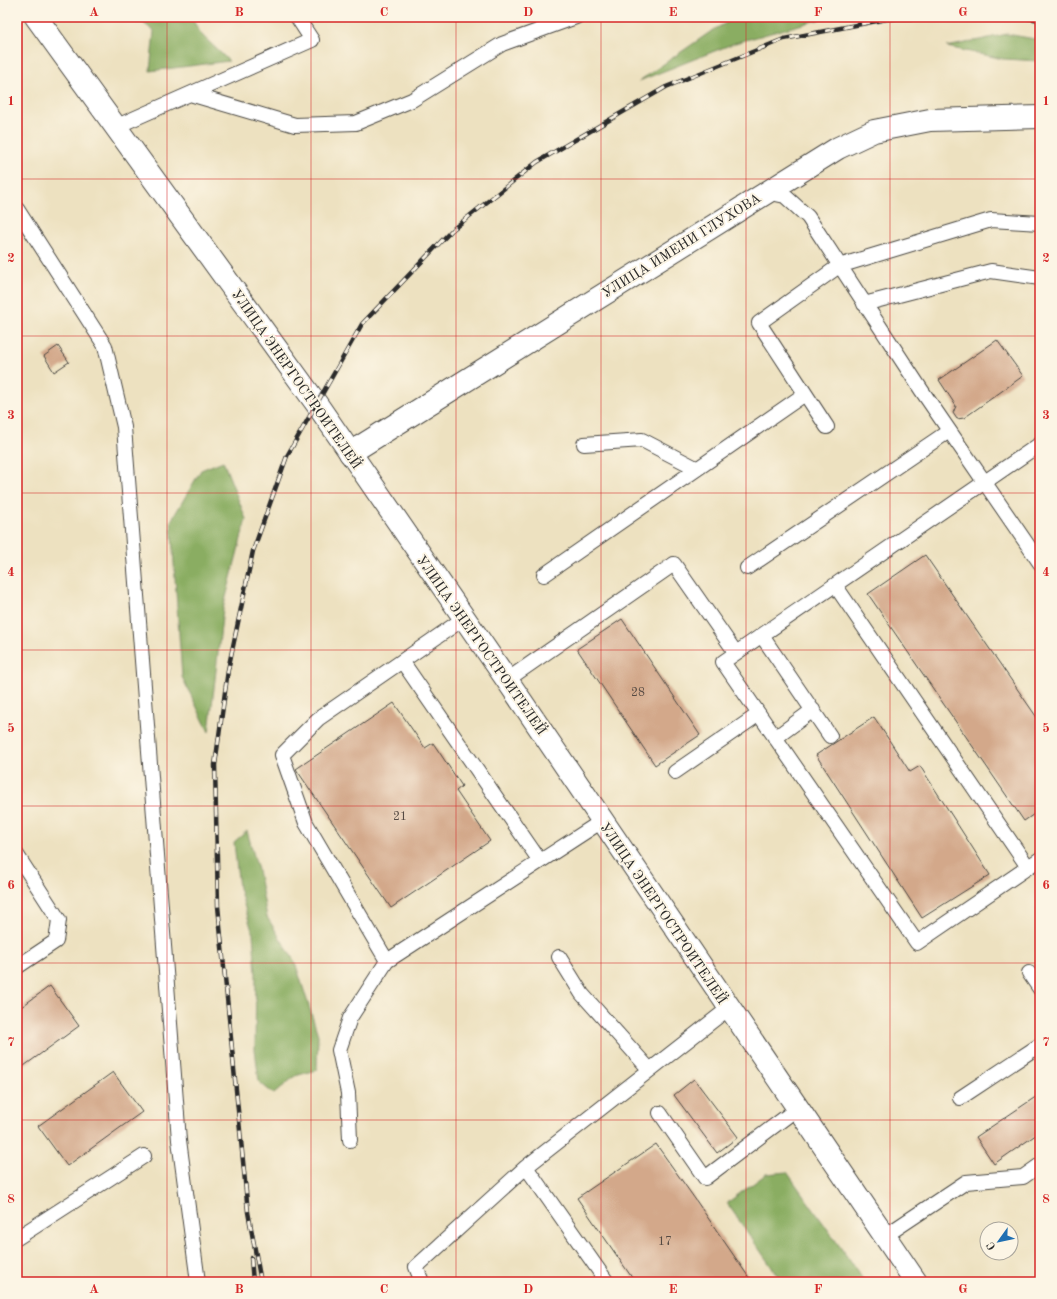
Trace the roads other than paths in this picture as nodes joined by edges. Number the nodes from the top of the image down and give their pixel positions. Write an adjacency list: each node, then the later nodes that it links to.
1 (36, 17): 6 (main road, УЛИЦА ЭНЕРГОСТРОИТЕЛЕЙ)
2 (298, 17): 4 (lane)
3 (576, 17): 4 (lane)
4 (190, 94): 6 (lane)
5 (1040, 117): 7 (main road, УЛИЦА ИМЕНИ ГЛУХОВА)
6 (115, 127): 18 (main road, УЛИЦА ЭНЕРГОСТРОИТЕЛЕЙ)
7 (766, 192): 10 (lane); 18 (main road, УЛИЦА ИМЕНИ ГЛУХОВА)
8 (17, 209): 57 (lane)
9 (1040, 223): 10 (lane)
10 (839, 266): 12 (lane); 13 (lane)
11 (1040, 278): 12 (lane)
12 (864, 304): 15 (lane)
13 (805, 394): 14 (lane); 19 (lane)
14 (827, 427)
15 (949, 431): 20 (lane); 22 (lane)
16 (584, 444): 19 (lane)
17 (1040, 444): 20 (lane)
18 (350, 452): 25 (main road, УЛИЦА ЭНЕРГОСТРОИТЕЛЕЙ)
19 (696, 468): 23 (lane)
20 (985, 483): 21 (lane); 24 (lane)
21 (1040, 563)
22 (746, 568)
23 (544, 575)
24 (835, 585): 26 (lane); 39 (lane)
25 (464, 619): 28 (lane); 29 (main road, УЛИЦА ЭНЕРГОСТРОИТЕЛЕЙ)
26 (762, 636): 27 (lane); 30 (lane)
27 (736, 653): 29 (lane); 31 (lane)
28 (402, 662): 38 (lane); 41 (lane)
29 (507, 680): 35 (main road, УЛИЦА ЭНЕРГОСТРОИТЕЛЕЙ)
30 (813, 710): 32 (lane); 33 (lane)
31 (759, 714): 33 (lane); 34 (lane)
32 (830, 736)
33 (776, 738): 39 (lane)
34 (674, 772)
35 (602, 821): 38 (lane); 45 (main road, УЛИЦА ЭНЕРГОСТРОИТЕЛЕЙ)
36 (17, 855): 42 (lane)
37 (1040, 859): 39 (lane)
38 (540, 861): 41 (lane)
39 (1028, 868)
40 (559, 957): 47 (lane)
41 (387, 961): 51 (lane)
42 (17, 967)
43 (1029, 973): 44 (lane)
44 (1040, 989)
45 (729, 1008): 47 (lane); 49 (main road, УЛИЦА ЭНЕРГОСТРОИТЕЛЕЙ)
46 (1040, 1045): 48 (lane)
47 (650, 1070): 54 (lane)
48 (960, 1098)
49 (798, 1108): 50 (lane); 55 (main road, УЛИЦА ЭНЕРГОСТРОИТЕЛЕЙ)
50 (660, 1112)
51 (350, 1140)
52 (144, 1156): 56 (lane)
53 (1040, 1165): 55 (lane)
54 (526, 1167): 58 (lane); 59 (lane)
55 (885, 1236): 60 (main road, УЛИЦА ЭНЕРГОСТРОИТЕЛЕЙ)
56 (17, 1238)
57 (198, 1282)
58 (422, 1282)
59 (607, 1282)
60 (916, 1282)

